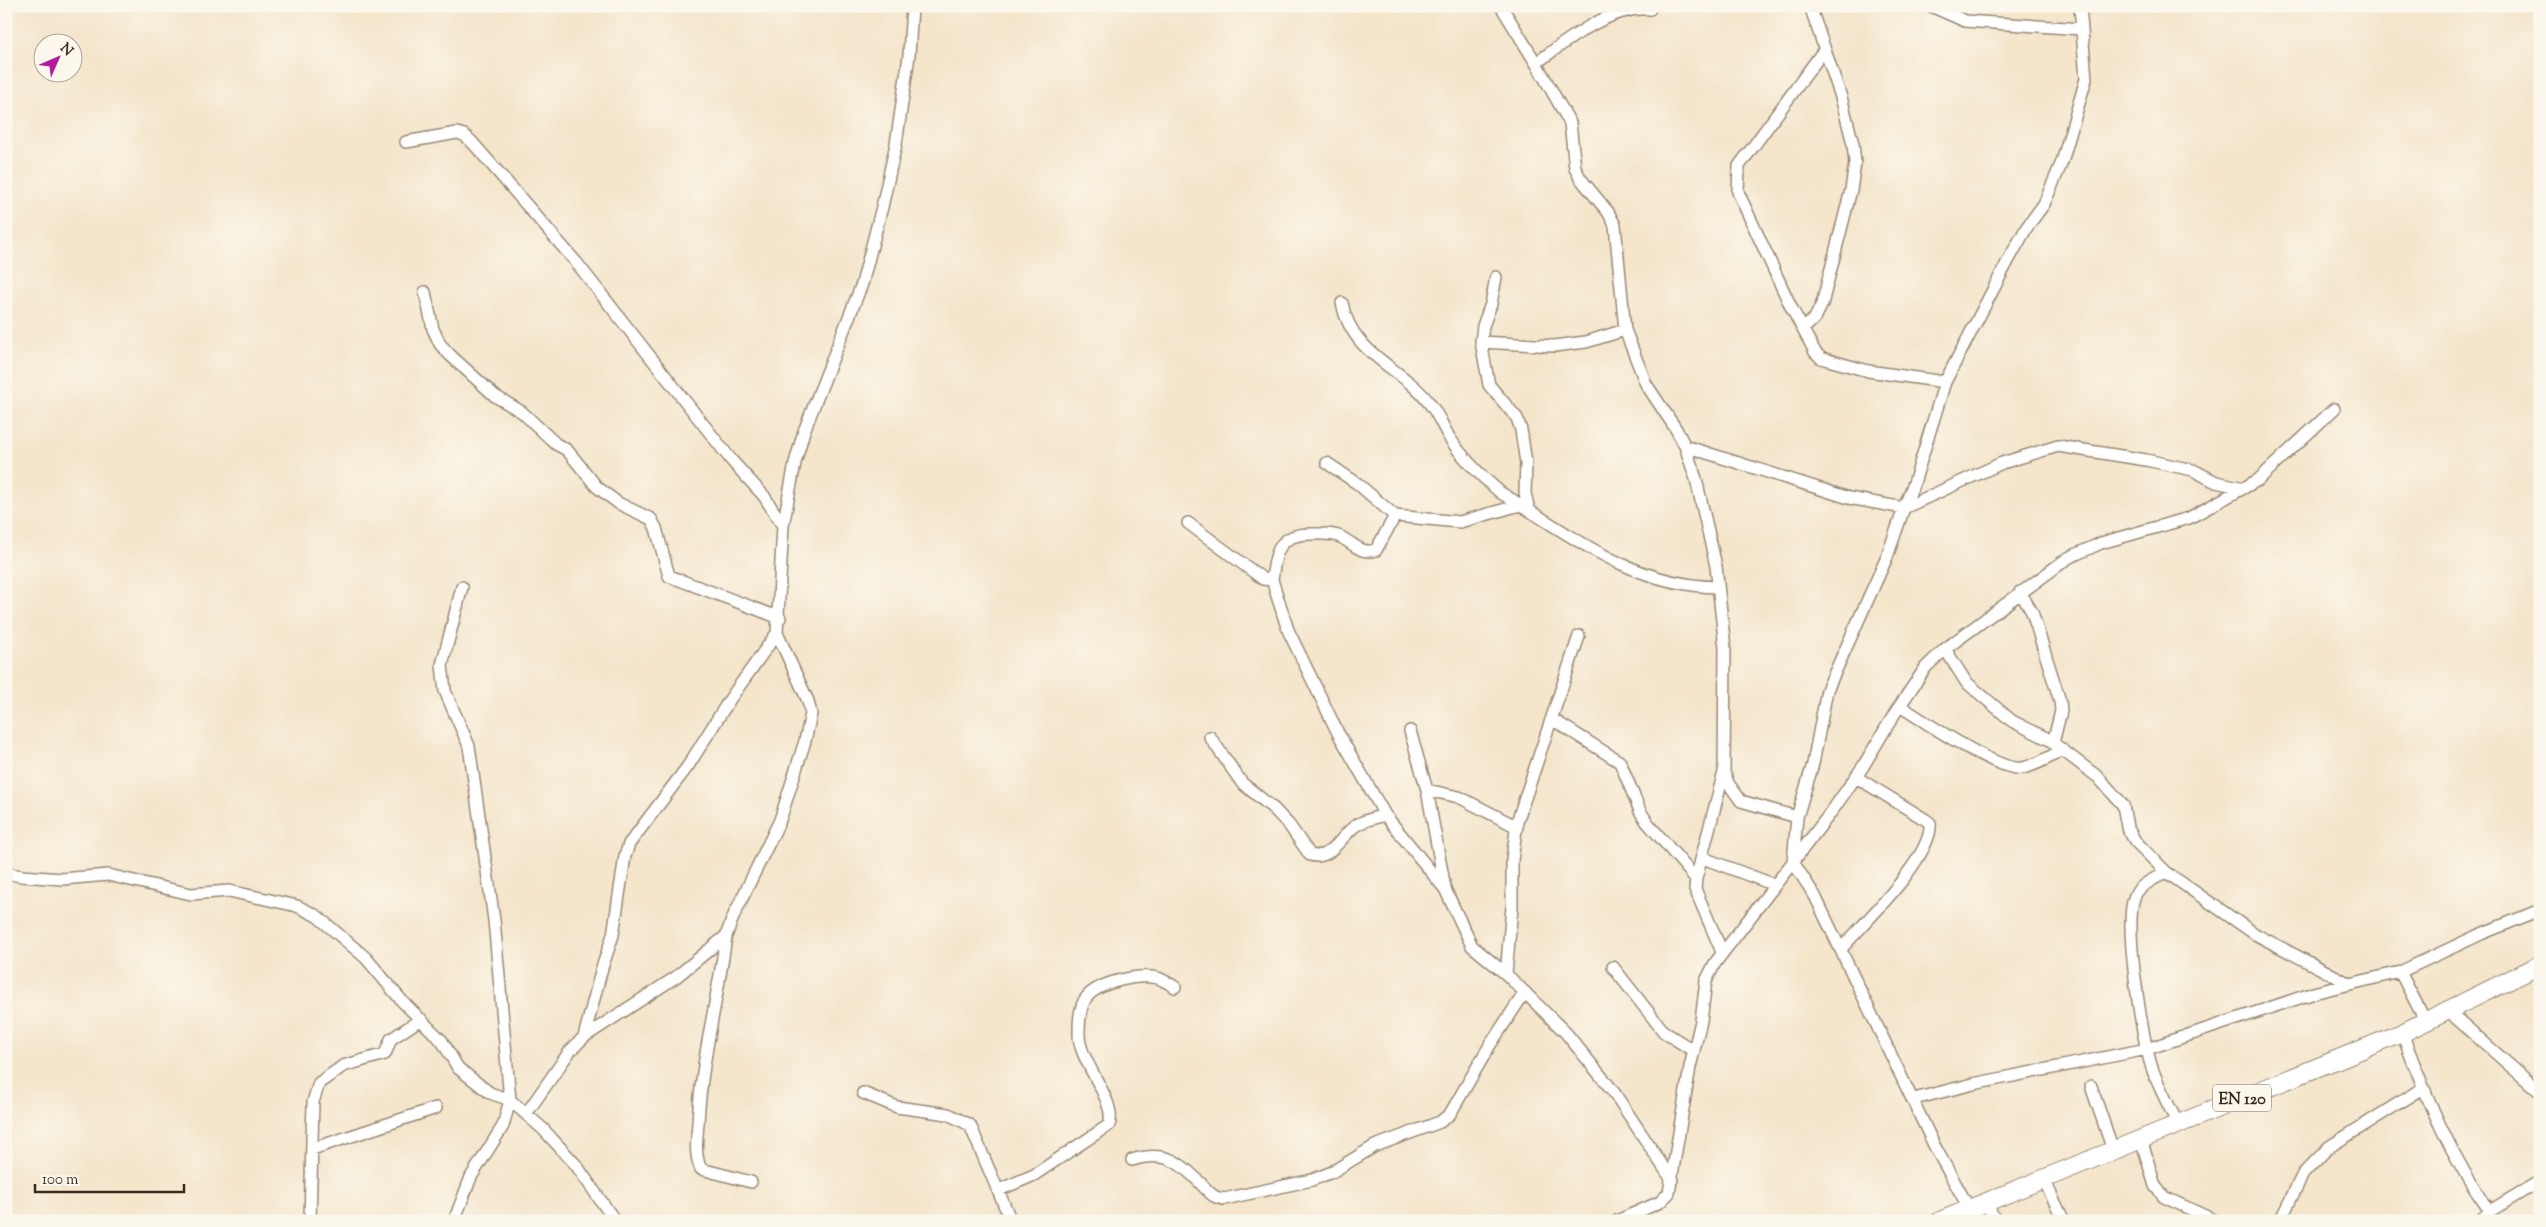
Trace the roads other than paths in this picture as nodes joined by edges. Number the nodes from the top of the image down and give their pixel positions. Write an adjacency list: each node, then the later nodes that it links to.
1 (912, 6): 28 (street)
2 (1501, 6): 11 (street)
3 (1608, 6): 8 (street)
4 (1810, 6): 10 (street)
5 (1931, 6): 9 (street)
6 (2080, 6): 9 (street)
7 (1650, 10): 8 (street)
8 (1608, 19): 11 (street)
9 (2082, 29): 19 (street)
10 (1824, 50): 16 (street); 16 (street)
11 (1536, 63): 17 (street)
12 (406, 142): 28 (street)
13 (1496, 277): 18 (street)
14 (425, 292): 33 (street)
15 (1342, 303): 24 (street)
16 (1803, 329): 19 (street)
17 (1625, 330): 18 (street); 21 (street)
18 (1481, 342): 24 (street)
19 (1946, 382): 25 (street)
20 (2334, 409): 23 (street)
21 (1685, 446): 25 (street); 31 (street)
22 (1327, 463): 26 (street)
23 (2244, 488): 25 (street); 32 (street)
24 (1524, 507): 26 (street); 31 (street)
25 (1904, 508): 49 (street)
26 (1394, 516): 29 (street)
27 (1188, 523): 29 (street)
28 (784, 526): 33 (street)
29 (1272, 580): 48 (street)
30 (462, 587): 81 (street)
31 (1718, 587): 43 (street)
32 (2020, 592): 36 (street); 41 (street)
33 (780, 618): 34 (street)
34 (777, 633): 59 (street); 73 (street)
35 (1579, 636): 38 (street)
36 (1945, 649): 37 (street); 41 (street)
37 (1900, 706): 42 (street); 44 (street)
38 (1552, 719): 50 (street); 55 (street)
39 (1410, 731): 45 (street)
40 (1210, 736): 48 (street)
41 (2052, 741): 42 (street)
42 (2061, 751): 53 (street)
43 (1724, 772): 46 (street); 47 (street)
44 (1856, 777): 52 (street); 60 (street)
45 (1427, 790): 50 (street); 57 (street)
46 (1741, 801): 47 (street); 49 (street)
47 (1716, 804): 51 (street)
48 (1385, 815): 57 (street)
49 (1797, 817): 52 (street)
50 (1516, 827): 65 (street)
51 (1703, 858): 55 (street); 56 (street)
52 (1793, 862): 56 (street); 60 (street)
53 (2166, 872): 66 (street); 74 (street)
54 (6, 873): 70 (street)
55 (1696, 879): 61 (street)
56 (1775, 885): 61 (street)
57 (1445, 889): 65 (street)
58 (2540, 910): 64 (street)
59 (726, 936): 73 (street); 92 (street)
60 (1840, 949): 80 (street)
61 (1722, 952): 75 (street)
62 (2540, 965): 69 (main road, EN 120)
63 (1612, 967): 75 (street)
64 (2400, 972): 66 (street); 71 (street)
65 (1506, 974): 68 (street)
66 (2348, 984): 74 (street)
67 (1175, 987): 93 (street)
68 (1525, 992): 88 (street); 90 (street)
69 (2448, 1011): 71 (main road, EN 120); 78 (street)
70 (421, 1019): 81 (street); 86 (street)
71 (2426, 1022): 72 (main road, EN 120)
72 (2402, 1033): 77 (street); 84 (main road, EN 120)
73 (584, 1037): 83 (street)
74 (2147, 1048): 80 (street); 84 (street)
75 (1694, 1052): 90 (street)
76 (2090, 1086): 87 (street)
77 (2423, 1088): 96 (street); 106 (street)
78 (2540, 1092)
79 (863, 1093): 93 (street)
80 (1914, 1099): 95 (street)
81 (510, 1100): 83 (street); 98 (street)
82 (436, 1108): 86 (street)
83 (526, 1114): 99 (street)
84 (2178, 1124): 85 (main road, EN 120)
85 (2141, 1139): 87 (main road, EN 120); 105 (street)
86 (312, 1149): 97 (street)
87 (2114, 1150): 89 (main road, EN 120)
88 (1132, 1160)
89 (2043, 1178): 94 (main road, EN 120); 104 (street)
90 (1672, 1180): 101 (street)
91 (2540, 1181): 96 (street)
92 (751, 1182)
93 (999, 1190): 100 (street)
94 (1987, 1203): 95 (main road, EN 120); 103 (street)
95 (1970, 1210): 102 (main road, EN 120)
96 (2490, 1211): 107 (street)
97 (310, 1221)
98 (454, 1221)
99 (615, 1221)
100 (1011, 1221)
101 (1617, 1221)
102 (1940, 1221)
103 (1994, 1221)
104 (2064, 1221)
105 (2216, 1221)
106 (2280, 1221)
107 (2480, 1221)

